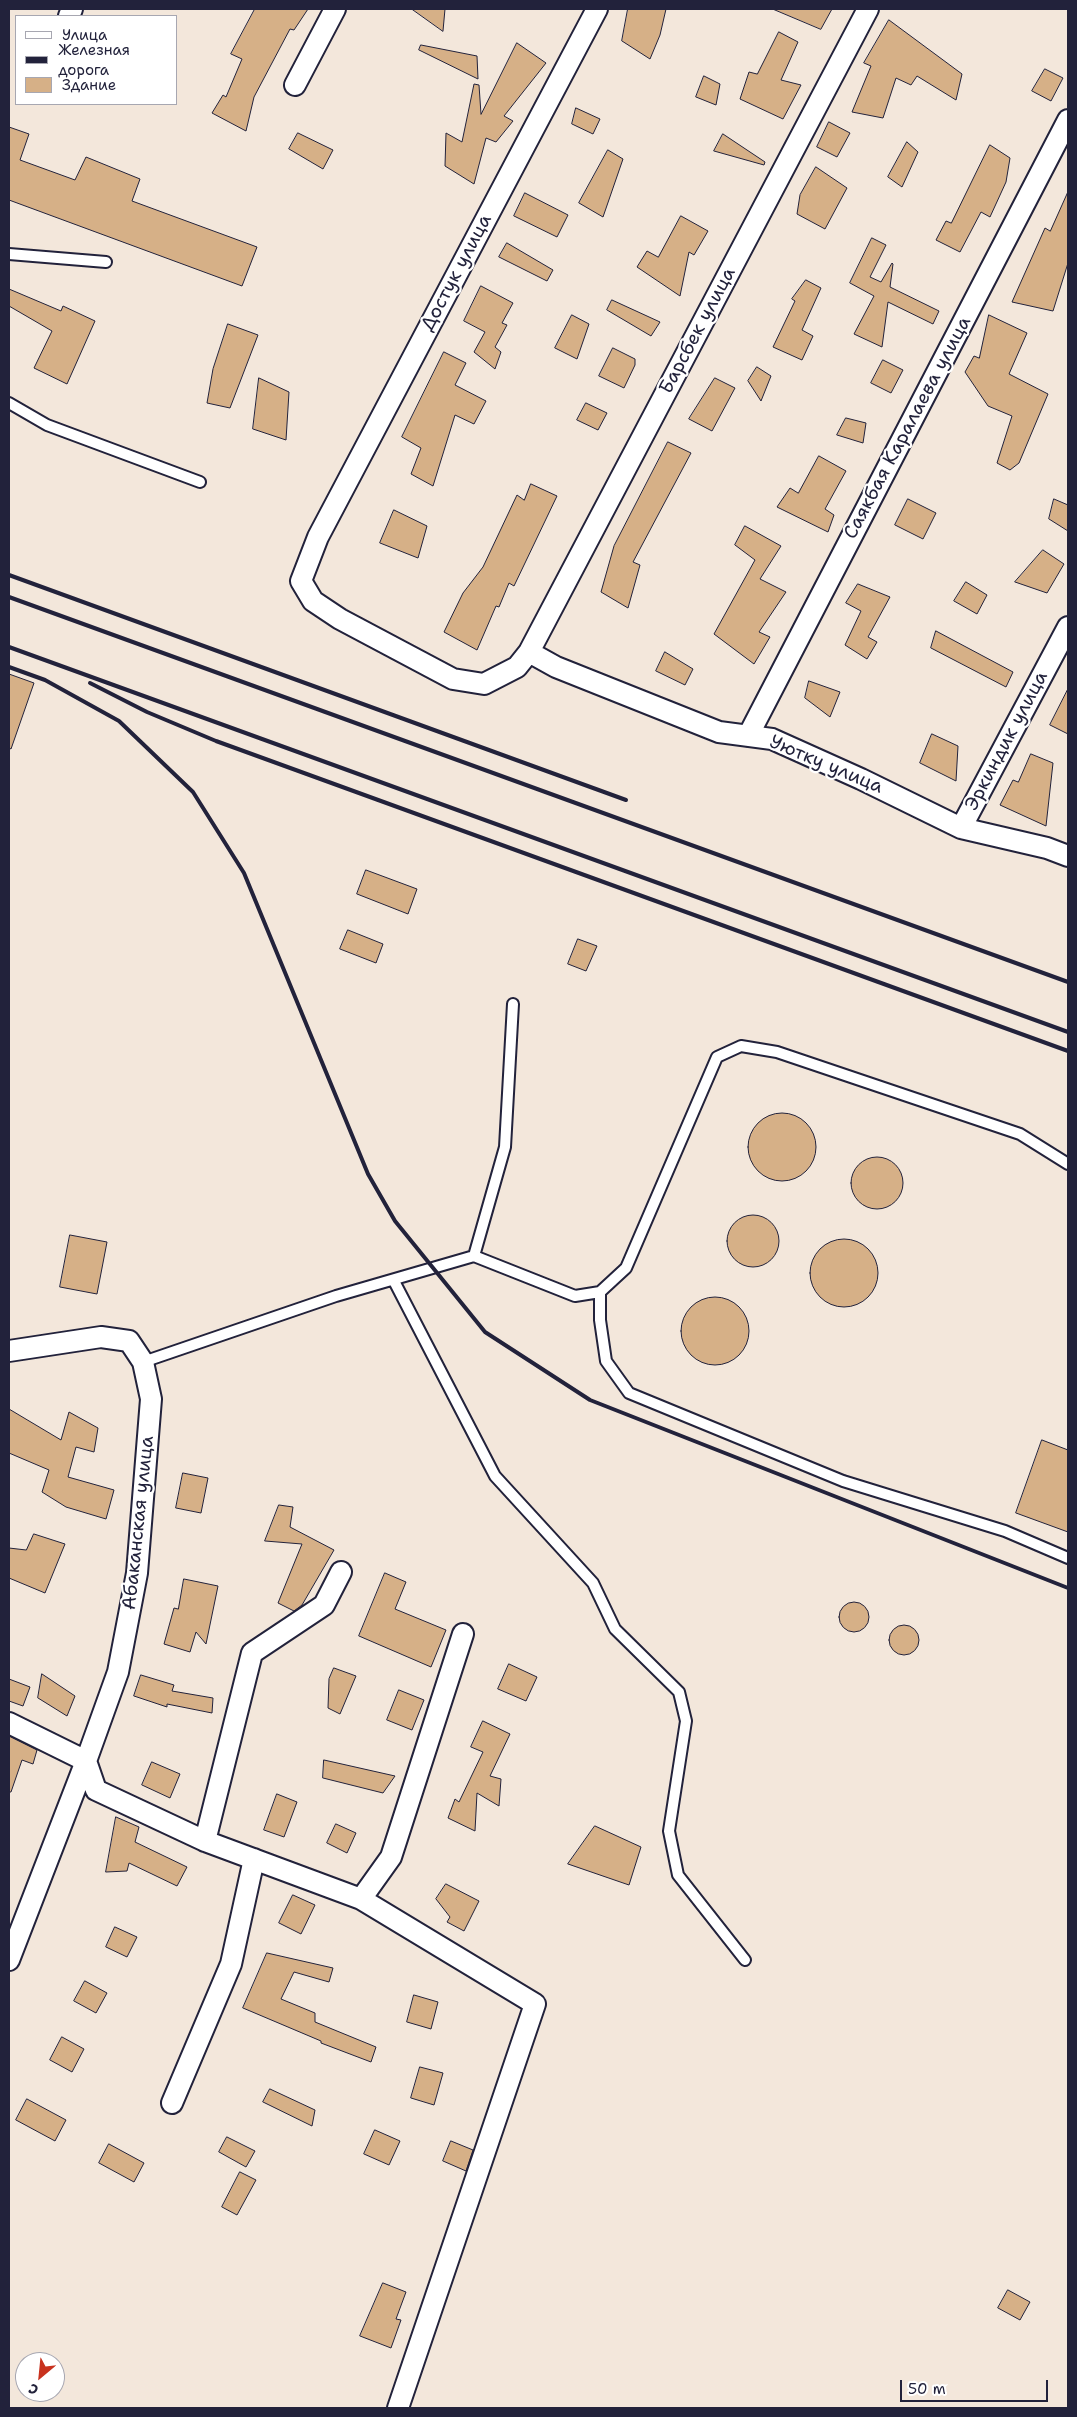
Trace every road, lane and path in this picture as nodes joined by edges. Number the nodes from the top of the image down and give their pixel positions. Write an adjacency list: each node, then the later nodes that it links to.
1 (335, 9): 4 (street)
2 (597, 9): 11 (street, Достук улица)
3 (868, 9): 11 (street, Барсбек улица)
4 (295, 85)
5 (1068, 120): 12 (street, Саякбая Каралаева улица)
6 (9, 254): 7 (lane)
7 (106, 262)
8 (9, 403): 9 (lane)
9 (200, 482)
10 (1068, 627): 13 (street, Эркиндик улица)
11 (529, 652): 12 (street, Уютку улица)
12 (748, 736): 13 (street, Уютку улица)
13 (961, 828): 14 (street, Уютку улица)
14 (1068, 856)
15 (513, 1004): 17 (lane)
16 (1068, 1164): 19 (lane)
17 (474, 1256): 18 (lane); 19 (lane)
18 (394, 1281): 21 (lane); 31 (lane)
19 (600, 1292): 22 (lane)
20 (9, 1351): 21 (street, Абаканская улица)
21 (143, 1362): 26 (street, Абаканская улица)
22 (1068, 1558)
23 (341, 1572): 27 (street)
24 (463, 1634): 29 (street)
25 (9, 1723): 26 (street)
26 (86, 1761): 27 (street); 30 (street, Абаканская улица)
27 (206, 1841): 28 (street)
28 (254, 1860): 29 (street); 32 (street)
29 (361, 1899): 33 (street)
30 (9, 1960)
31 (745, 1960)
32 (172, 2102)
33 (398, 2408)

